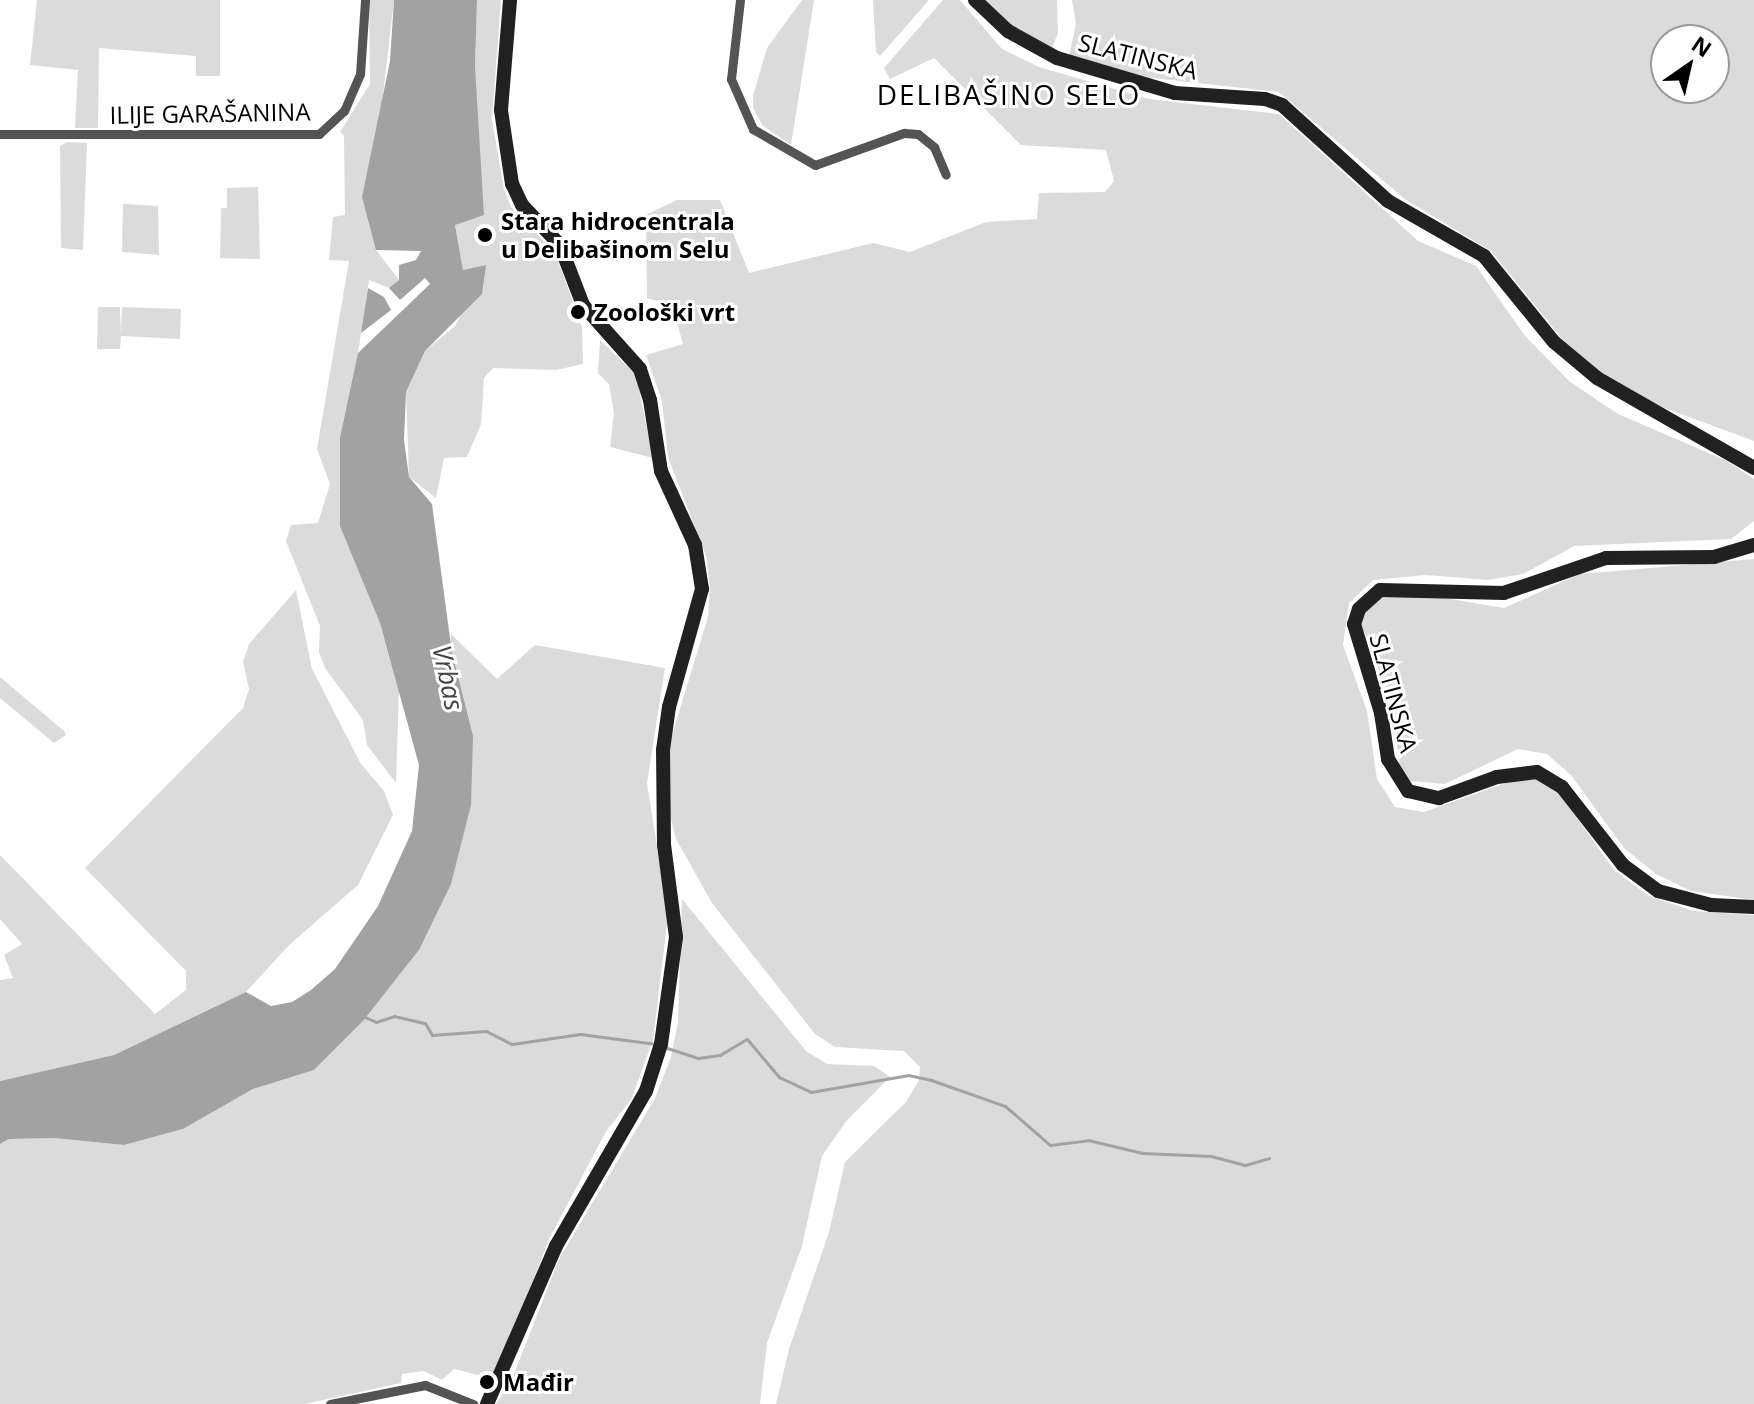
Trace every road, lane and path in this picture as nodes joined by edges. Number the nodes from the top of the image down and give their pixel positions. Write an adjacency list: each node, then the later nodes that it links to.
1 (365, 0): 5 (street, ILIJE GARAŠANINA)
2 (510, 0): 12 (street)
3 (740, 0): 6 (street)
4 (975, 0): 7 (street, SLATINSKA)
5 (0, 134)
6 (946, 175)
7 (1754, 468)
8 (1754, 545): 9 (street, SLATINSKA)
9 (1754, 907)
10 (330, 1404): 11 (street)
11 (473, 1404)
12 (487, 1404)

